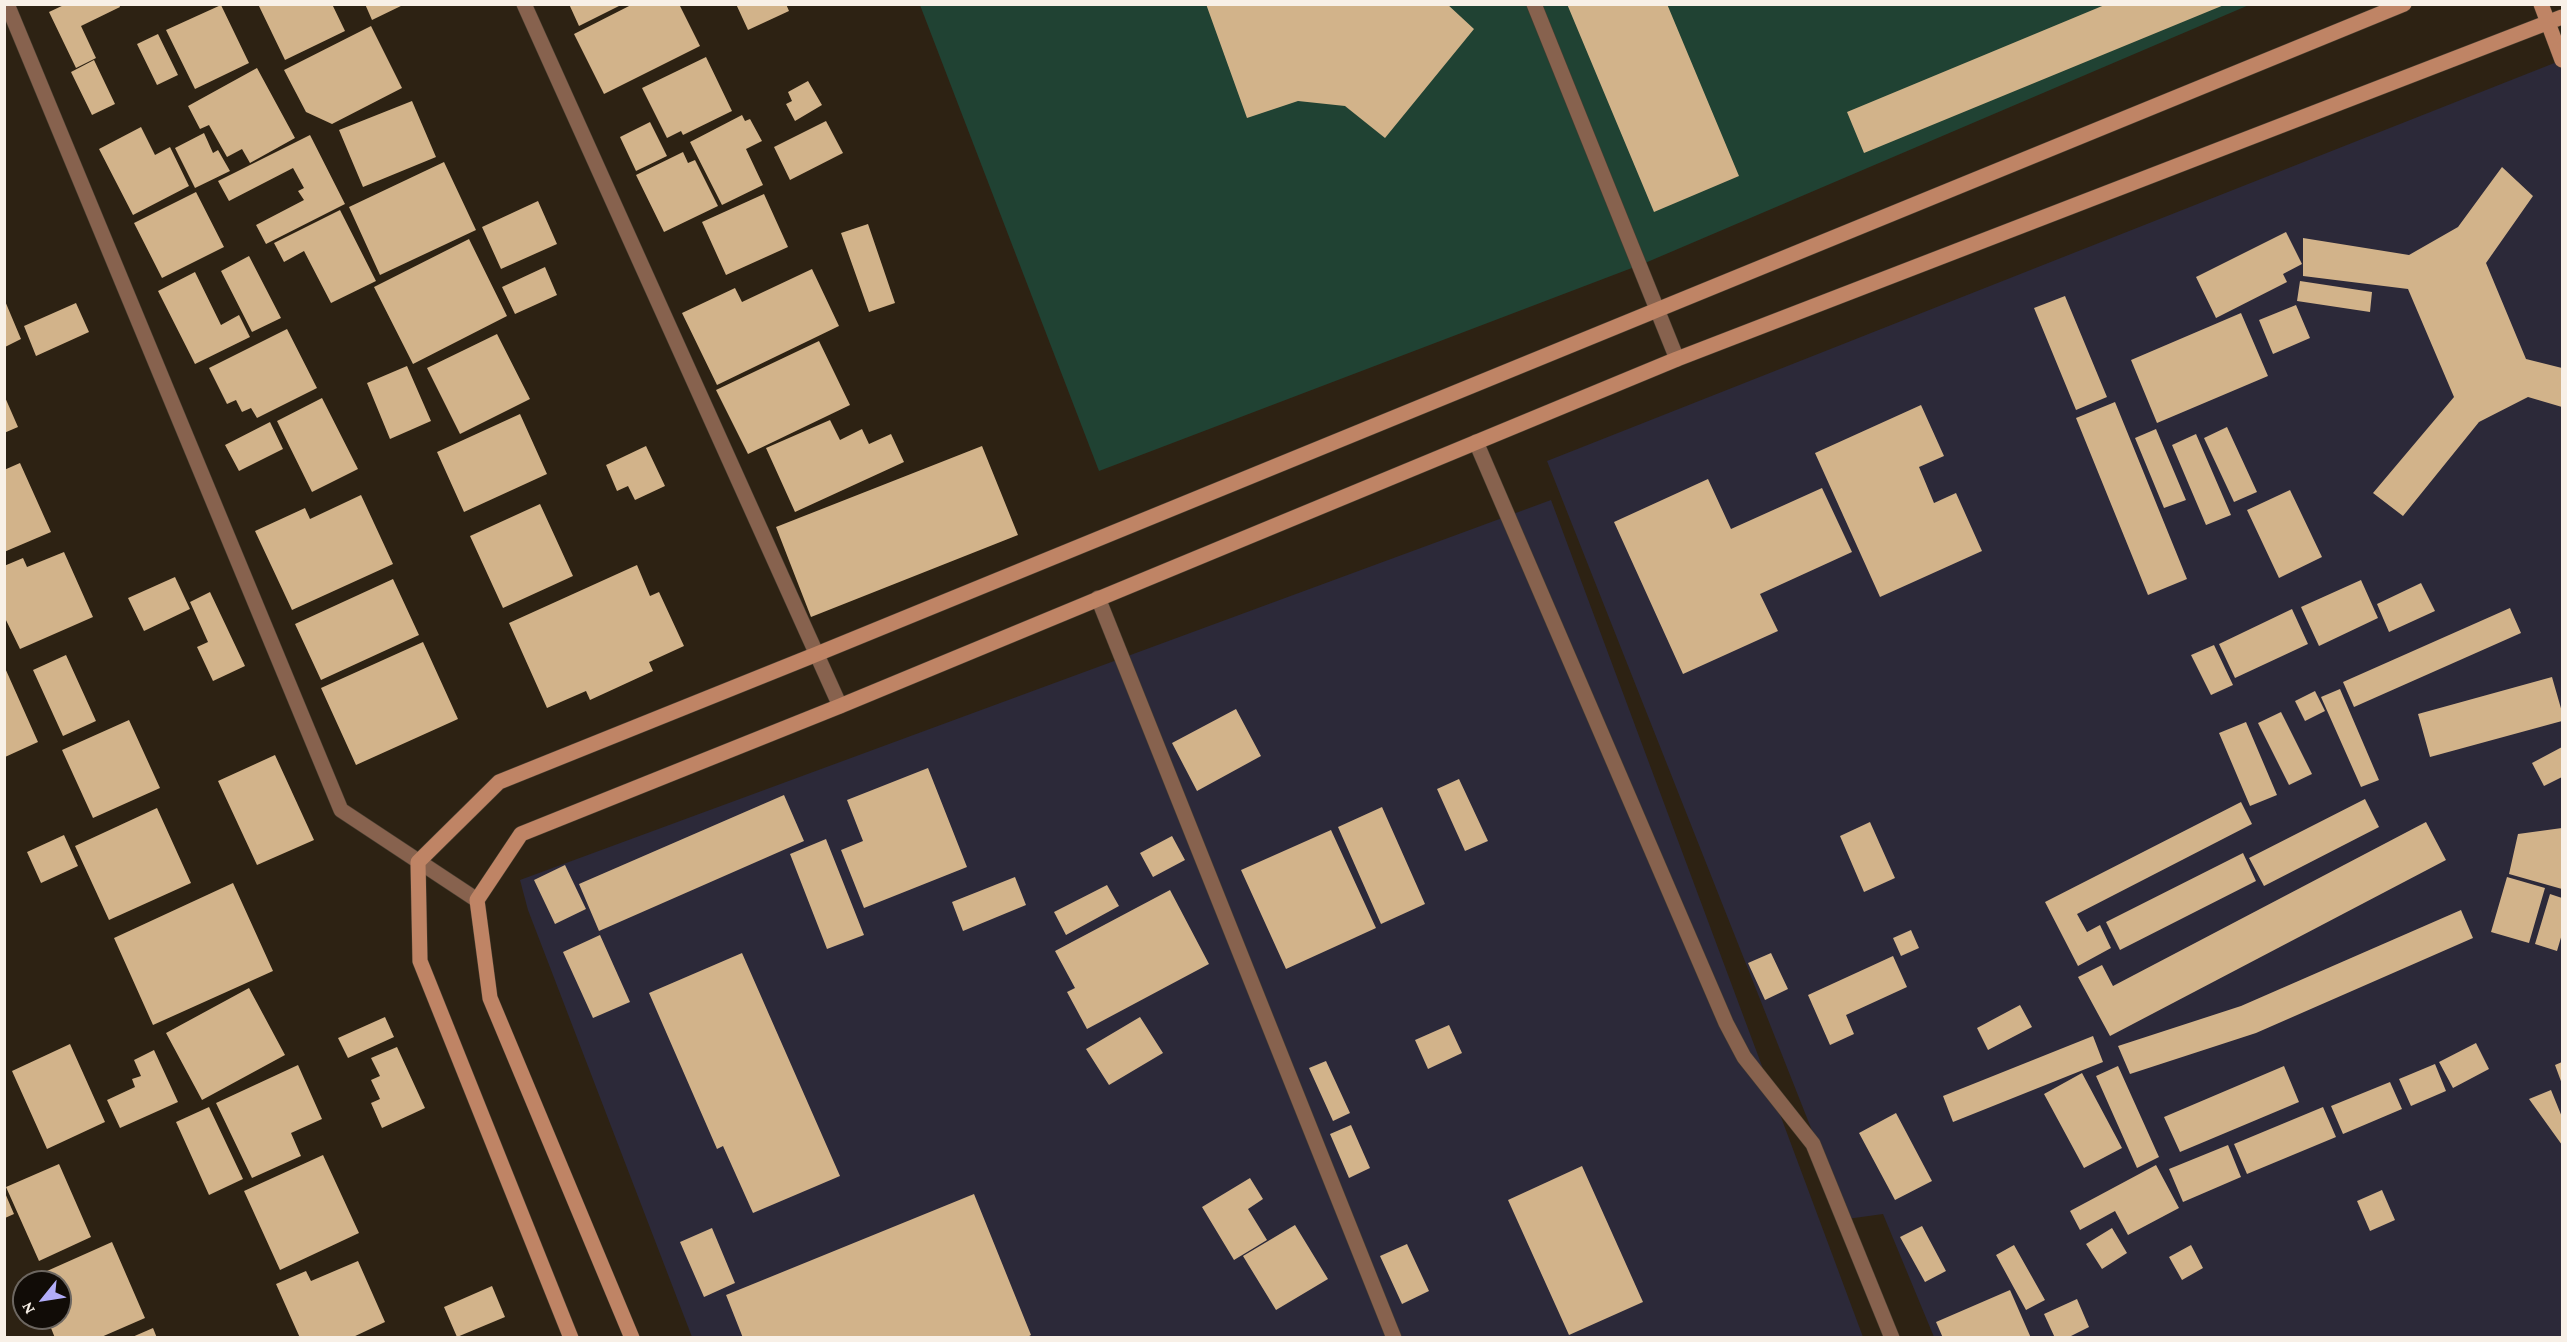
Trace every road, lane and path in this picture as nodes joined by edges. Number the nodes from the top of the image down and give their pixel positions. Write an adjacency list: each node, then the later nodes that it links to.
1 (7, 4): 14 (street)
2 (524, 4): 12 (street)
3 (1534, 4): 8 (street)
4 (2404, 4): 8 (street)
5 (2541, 4): 6 (street)
6 (2555, 19): 7 (street); 9 (street)
7 (2562, 60)
8 (1657, 310): 9 (street); 12 (street)
9 (1677, 359): 10 (street)
10 (1476, 442): 11 (street); 19 (street)
11 (1098, 597): 13 (street); 18 (street)
12 (817, 654): 13 (street); 14 (street)
13 (840, 706): 15 (street)
14 (418, 862): 15 (street); 16 (street)
15 (477, 900): 17 (street)
16 (571, 1338)
17 (632, 1338)
18 (1394, 1338)
19 (1892, 1338)

